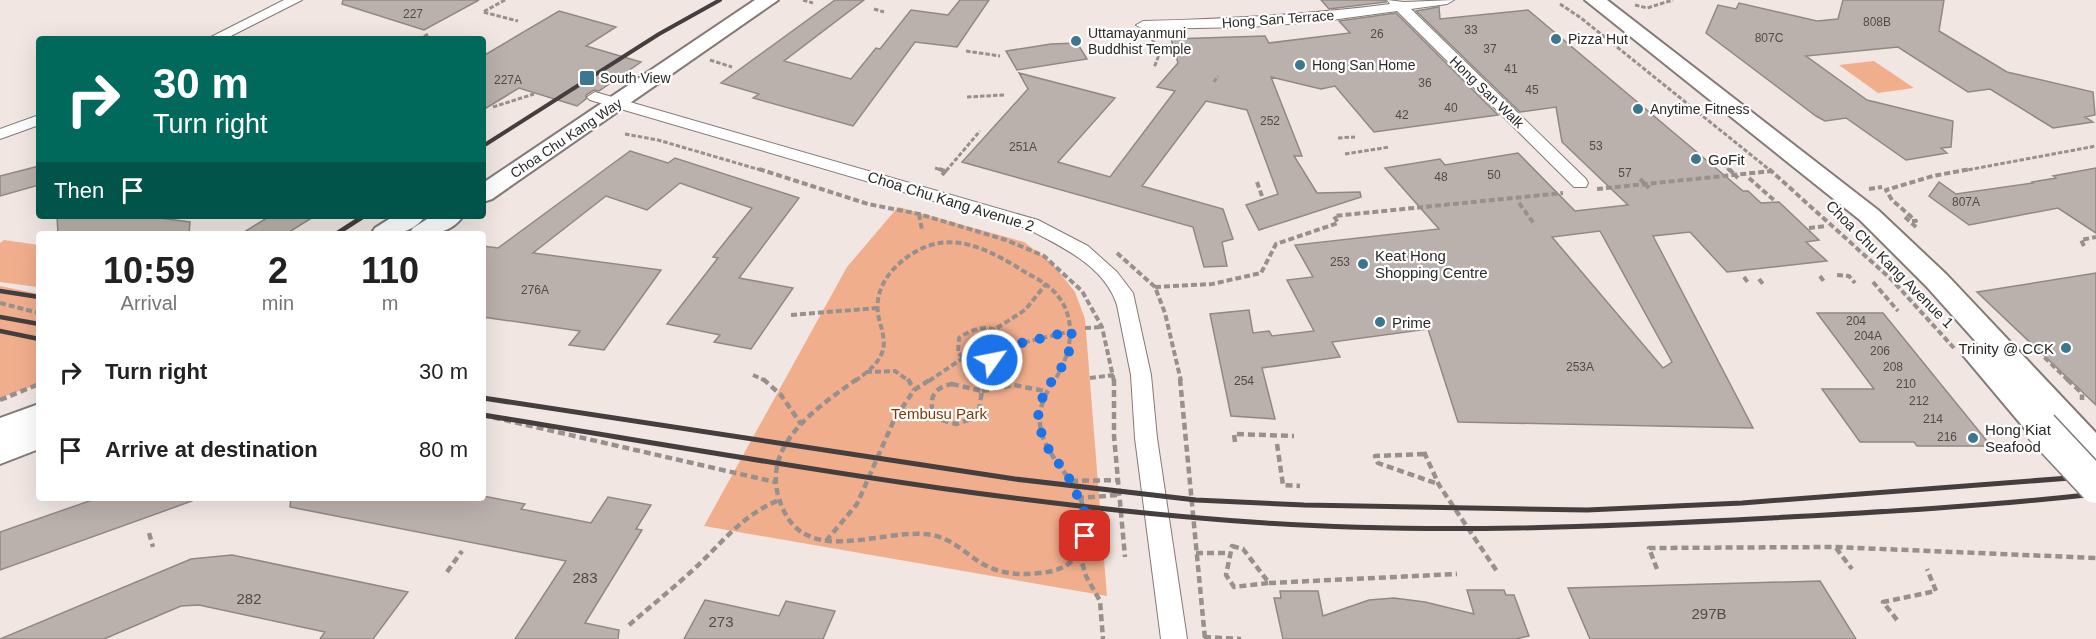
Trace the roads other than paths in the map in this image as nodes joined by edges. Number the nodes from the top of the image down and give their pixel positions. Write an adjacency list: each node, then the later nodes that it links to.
1 (295, 0): 10 (street)
2 (738, 0): 11 (street, Choa Chu Kang Way)
3 (768, 0): 11 (street, Choa Chu Kang Way)
4 (1447, 0): 7 (street, Hong San Terrace)
5 (1595, 0): 8 (street, Choa Chu Kang Avenue 1)
6 (1568, 2): 22 (street, Choa Chu Kang Avenue 1)
7 (1396, 3): 9 (street, Hong San Terrace); 15 (street, Hong San Walk)
8 (1621, 9): 22 (street, Choa Chu Kang Avenue 1)
9 (1143, 25)
10 (220, 36)
11 (606, 101): 14 (street, Choa Chu Kang Way); 16 (street, Choa Chu Kang Way); 28 (street, Choa Chu Kang Avenue 2)
12 (36, 121): 13 (street)
13 (0, 134)
14 (486, 168)
15 (1584, 187)
16 (486, 192)
17 (407, 219): 19 (street)
18 (445, 219): 20 (street)
19 (389, 231)
20 (427, 231)
21 (36, 416): 23 (street)
22 (2055, 426): 26 (street, Choa Chu Kang Avenue 1); 27 (street, Choa Chu Kang Avenue 1, bridge)
23 (0, 430)
24 (36, 437): 25 (street)
25 (0, 452)
26 (2096, 454)
27 (2096, 486)
28 (1174, 639)

